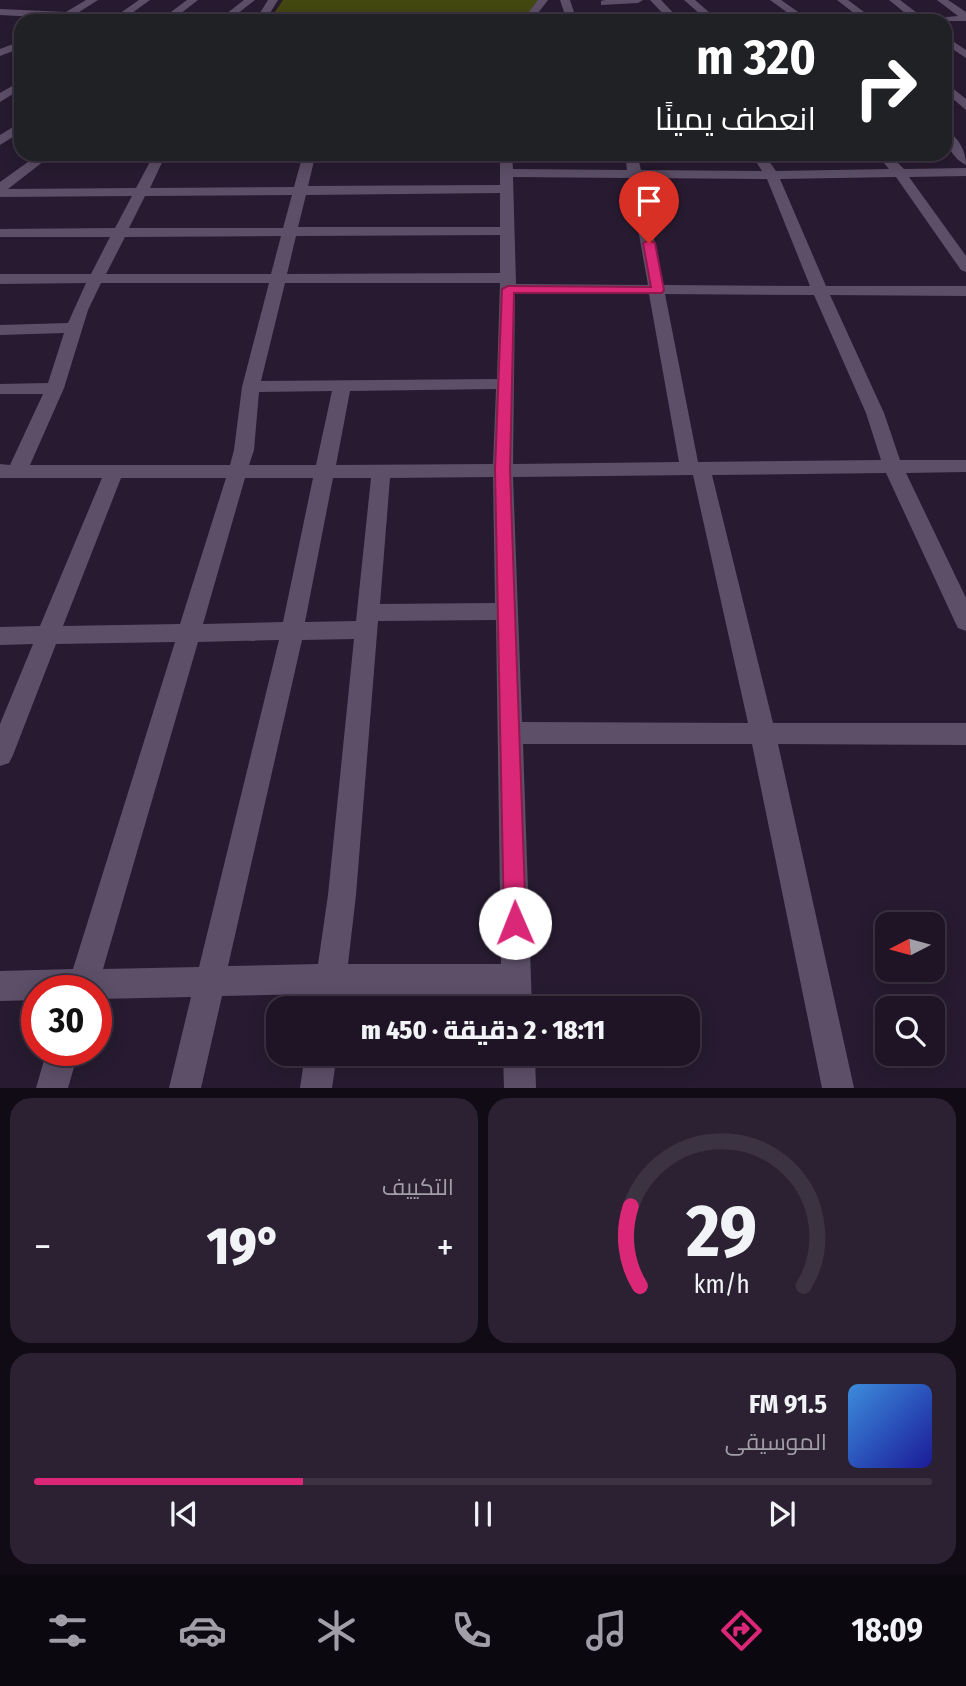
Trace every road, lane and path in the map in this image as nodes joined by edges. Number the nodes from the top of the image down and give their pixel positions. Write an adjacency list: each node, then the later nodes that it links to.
1 (93, 0): 19 (street)
2 (145, 0): 20 (street)
3 (193, 0): 21 (street)
4 (250, 0): 22 (street)
5 (543, 0): 23 (street)
6 (638, 0): 14 (street)
7 (655, 0): 24 (street)
8 (689, 0): 25 (street)
9 (775, 0): 26 (street)
10 (842, 0): 27 (street)
11 (894, 0): 28 (street)
12 (942, 0): 29 (street)
13 (39, 1): 17 (street)
14 (602, 1): 16 (street)
15 (0, 12): 17 (street)
16 (613, 12)
17 (23, 13): 18 (street)
18 (46, 14)
19 (70, 14)
20 (124, 14)
21 (174, 14)
22 (231, 14)
23 (532, 14)
24 (669, 14)
25 (706, 14)
26 (796, 14)
27 (861, 14)
28 (912, 14)
29 (966, 18)
30 (952, 44): 31 (street)
31 (966, 55)
32 (952, 91): 33 (street)
33 (966, 106)
34 (14, 127): 35 (street)
35 (0, 141)
36 (952, 143): 44 (street)
37 (38, 161): 51 (street)
38 (157, 161): 53 (street)
39 (307, 161): 52 (street)
40 (338, 161): 45 (street)
41 (633, 161): 48 (street)
42 (762, 161): 50 (street)
43 (889, 161): 49 (street)
44 (966, 161)
45 (391, 170): 46 (street); 52 (street)
46 (506, 172): 48 (street); 54 (street)
47 (966, 172): 49 (street)
48 (636, 173): 50 (street); 63 (street)
49 (900, 173): 50 (street); 58 (street)
50 (772, 175): 64 (street)
51 (0, 191): 53 (street)
52 (299, 191): 53 (street); 56 (street)
53 (142, 192): 55 (street)
54 (508, 231): 56 (street); 62 (street)
55 (121, 232): 56 (street); 57 (street); 60 (street)
56 (289, 232): 59 (street)
57 (0, 233)
58 (966, 267)
59 (278, 277): 60 (street); 62 (street); 70 (street)
60 (95, 278): 61 (street); 66 (street)
61 (0, 279)
62 (508, 283): 63 (street); 68 (street)
63 (658, 290): 64 (street); 75 (street)
64 (820, 291): 65 (street); 74 (street)
65 (966, 291)
66 (73, 328): 67 (street); 72 (street)
67 (0, 330)
68 (504, 384): 69 (street); 76 (street)
69 (342, 386): 70 (street); 81 (street)
70 (251, 387): 80 (street)
71 (0, 388): 72 (street)
72 (55, 388): 77 (street)
73 (966, 466): 74 (street)
74 (894, 467): 75 (street); 84 (street)
75 (696, 469): 76 (street); 91 (street)
76 (503, 470): 78 (street); 82 (street)
77 (8, 471): 79 (street)
78 (381, 471): 81 (street); 83 (street)
79 (114, 472): 80 (street); 88 (street)
80 (238, 472): 81 (street); 86 (street)
81 (325, 472): 85 (street)
82 (508, 611): 83 (street); 89 (street)
83 (369, 621): 85 (street); 98 (street)
84 (966, 622)
85 (292, 632): 86 (street); 94 (street)
86 (188, 634): 88 (street); 93 (street)
87 (0, 636): 88 (street)
88 (48, 636): 92 (street)
89 (511, 733): 91 (street); 99 (street)
90 (966, 734): 91 (street)
91 (763, 735): 107 (street)
92 (0, 755)
93 (87, 975)
94 (209, 982): 97 (street); 98 (street); 104 (street)
95 (0, 986): 96 (street)
96 (21, 986)
97 (112, 986)
98 (329, 994): 99 (street)
99 (517, 994)
100 (58, 1066): 103 (street)
101 (319, 1066): 105 (street)
102 (519, 1066): 106 (street)
103 (52, 1087)
104 (185, 1087)
105 (316, 1087)
106 (520, 1087)
107 (838, 1087)

